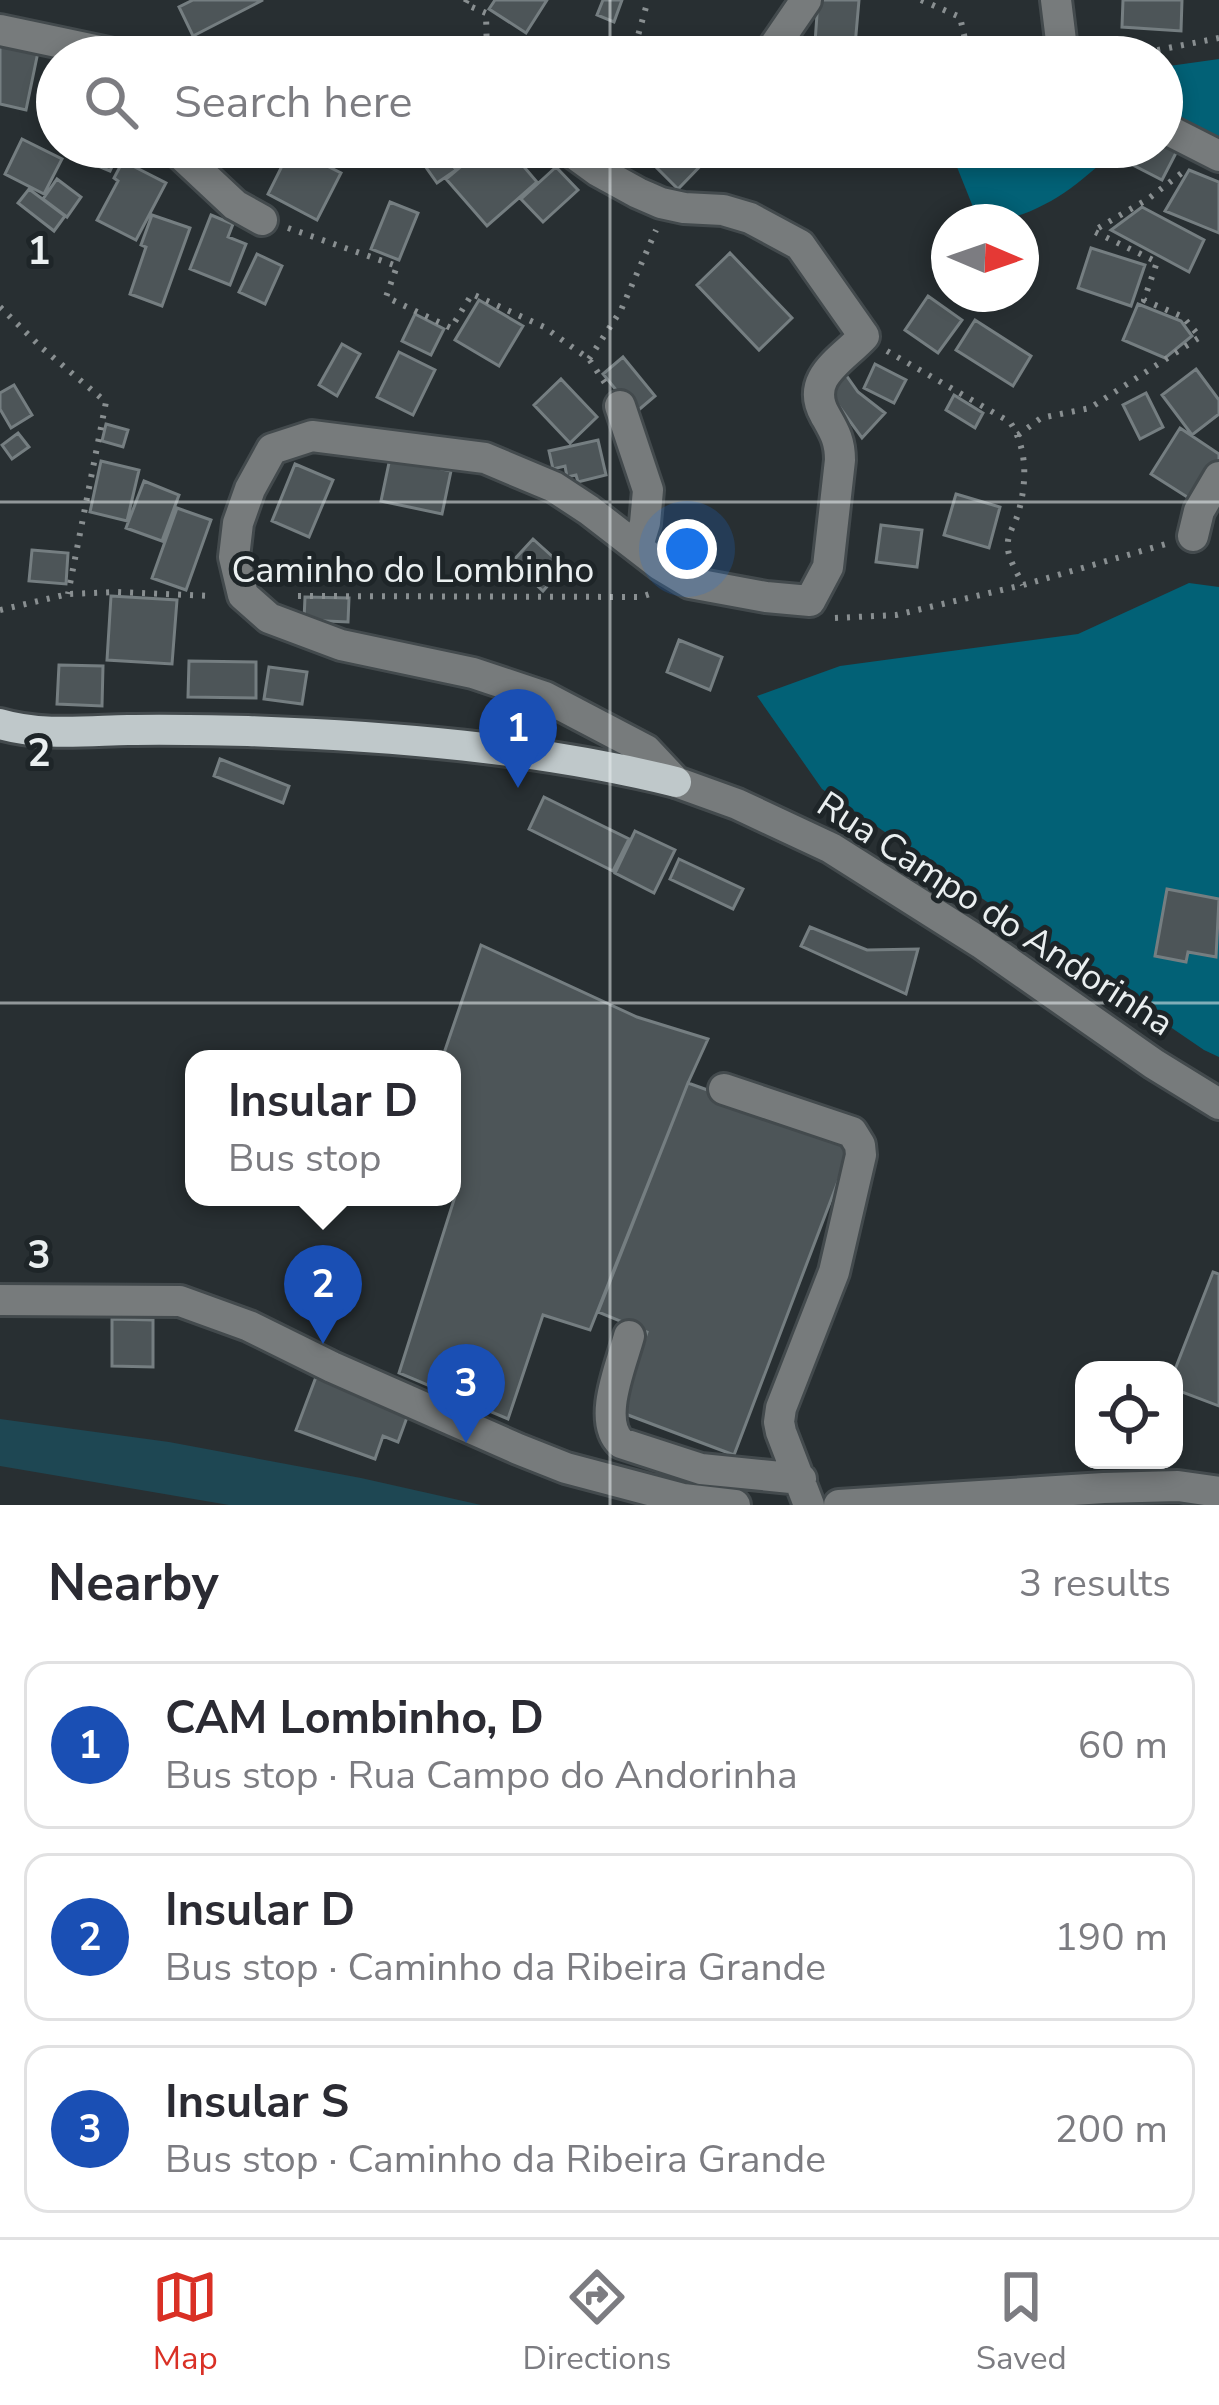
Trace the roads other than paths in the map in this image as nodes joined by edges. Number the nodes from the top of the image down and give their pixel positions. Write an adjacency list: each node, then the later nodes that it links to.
1 (806, 0): 4 (street)
2 (1056, 0): 5 (street)
3 (0, 31): 6 (street)
4 (781, 36)
5 (1060, 36)
6 (36, 38)
7 (1183, 138): 8 (street)
8 (1214, 154)
9 (196, 168): 11 (street)
10 (594, 168): 15 (street)
11 (262, 220)
12 (620, 406): 15 (street)
13 (1219, 477): 14 (street)
14 (1193, 536)
15 (638, 546): 17 (street, Rua Campo do Andorinha)
16 (0, 724): 17 (main road)
17 (676, 782): 19 (street, Rua Campo do Andorinha)
18 (724, 1089): 22 (street)
19 (1219, 1104)
20 (0, 1300): 24 (street)
21 (629, 1336): 22 (street)
22 (805, 1492)
23 (1219, 1492): 25 (street)
24 (735, 1505)
25 (839, 1505)

